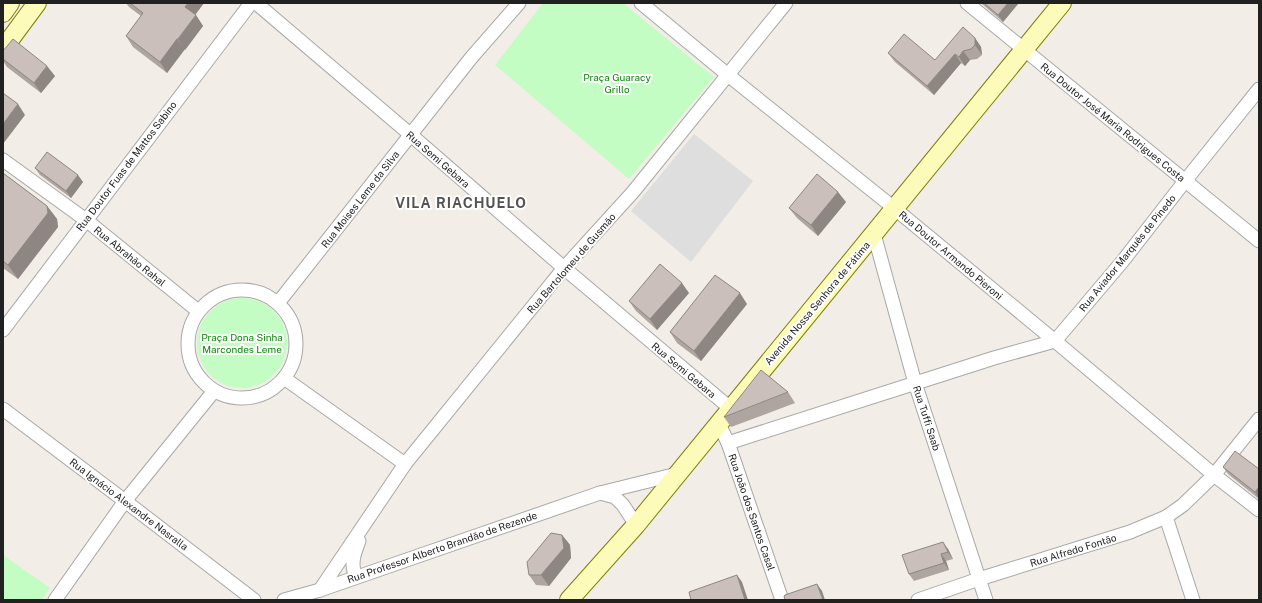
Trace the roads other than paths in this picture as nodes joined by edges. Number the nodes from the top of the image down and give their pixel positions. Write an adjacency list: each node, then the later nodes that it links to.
1 (10, 3): 10 (street)
2 (37, 3): 11 (street)
3 (251, 3): 19 (street, Rua Doutor Fuas de Mattos Sabino)
4 (256, 3): 15 (street, Rua Semi Gebara)
5 (519, 3): 15 (street, Rua Moises Leme da Silva)
6 (641, 3): 13 (street, Rua Doutor Armando Pieroni)
7 (786, 3): 13 (street, Rua Bartolomeu de Gusmão)
8 (967, 3): 12 (street, Rua Doutor José Maria Rodrigues Costa)
9 (1062, 3): 12 (street, Avenida Nossa Senhora de Fátima)
10 (3, 13)
11 (3, 49)
12 (1024, 49): 17 (street, Rua Doutor José Maria Rodrigues Costa); 18 (street, Avenida Nossa Senhora de Fátima)
13 (728, 75): 18 (street, Rua Doutor Armando Pieroni); 22 (street, Rua Bartolomeu de Gusmão)
14 (1259, 89): 17 (street, Rua Aviador Marquês de Pinedo)
15 (411, 135): 22 (street, Rua Semi Gebara); 23 (street, Rua Moises Leme da Silva)
16 (3, 160): 19 (street, Rua Abrahão Rahal)
17 (1185, 181): 21 (street, Rua Doutor José Maria Rodrigues Costa); 26 (street, Rua Aviador Marquês de Pinedo)
18 (894, 208): 20 (street, Avenida Nossa Senhora de Fátima); 26 (street, Rua Doutor Armando Pieroni)
19 (86, 220): 24 (street, Rua Abrahão Rahal); 25 (street, Rua Doutor Fuas de Mattos Sabino)
20 (874, 234): 28 (street, Rua Tuffi Saab); 30 (street, Avenida Nossa Senhora de Fátima)
21 (1259, 241)
22 (564, 268): 30 (street, Rua Semi Gebara); 35 (street, Rua Bartolomeu de Gusmão)
23 (278, 303): 24 (street); 27 (street)
24 (198, 311): 29 (street)
25 (3, 330)
26 (1056, 341): 28 (street); 37 (street, Rua Doutor Armando Pieroni)
27 (284, 378): 29 (street); 35 (street)
28 (915, 383): 34 (street); 45 (street, Rua Tuffi Saab)
29 (214, 390): 39 (street)
30 (730, 408): 33 (street, Avenida Nossa Senhora de Fátima)
31 (3, 409): 39 (street, Rua Ignácio Alexandre Nasralla)
32 (1259, 419): 37 (street, Rua Alfredo Fontão)
33 (719, 424): 34 (street, Rua João dos Santos Casal); 36 (street, Avenida Nossa Senhora de Fátima)
34 (728, 443): 51 (street, Rua João dos Santos Casal)
35 (405, 464): 43 (street, Rua Bartolomeu de Gusmão)
36 (677, 474): 38 (street, Rua Professor Alberto Brandão de Rezende); 42 (street, Avenida Nossa Senhora de Fátima)
37 (1214, 475): 40 (street, Rua Doutor Armando Pieroni); 41 (street, Rua Alfredo Fontão)
38 (600, 493): 42 (street); 44 (street, Rua Professor Alberto Brandão de Rezende)
39 (125, 501): 47 (street); 48 (street, Rua Ignácio Alexandre Nasralla)
40 (1259, 510)
41 (1166, 517): 45 (street, Rua Alfredo Fontão); 54 (street)
42 (636, 525): 50 (street, Avenida Nossa Senhora de Fátima)
43 (362, 528): 44 (street, Rua Bartolomeu de Gusmão); 46 (street, Rua Bartolomeu de Gusmão)
44 (356, 577): 46 (street, Rua Professor Alberto Brandão de Rezende)
45 (980, 579): 52 (street, Rua Alfredo Fontão); 53 (street, Rua Tuffi Saab)
46 (320, 590): 49 (street, Rua Professor Alberto Brandão de Rezende)
47 (55, 600)
48 (254, 600)
49 (284, 600)
50 (569, 600)
51 (782, 600)
52 (918, 600)
53 (986, 600)
54 (1193, 600)

